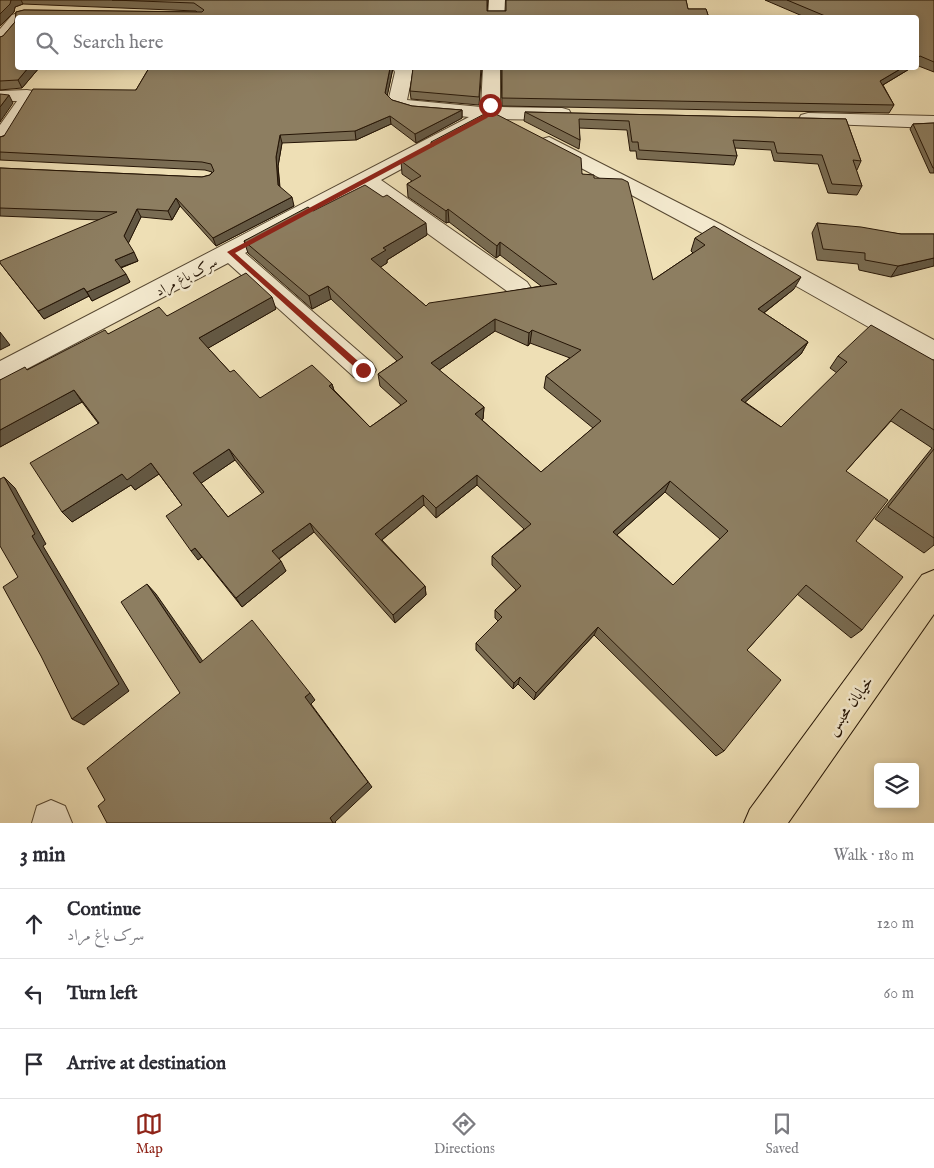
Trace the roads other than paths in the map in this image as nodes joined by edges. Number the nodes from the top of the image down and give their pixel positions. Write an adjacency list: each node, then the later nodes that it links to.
1 (497, 0): 2 (street)
2 (496, 15)
3 (15, 22): 4 (street)
4 (0, 39)
5 (403, 70): 8 (street)
6 (492, 70): 8 (street)
7 (0, 96): 12 (street)
8 (490, 113): 9 (street); 13 (street, سرک باغ مراد); 16 (street)
9 (578, 115)
10 (786, 119): 11 (street)
11 (934, 122)
12 (2, 131)
13 (366, 179): 14 (street, سرک باغ مراد); 15 (street)
14 (230, 252): 17 (street); 18 (street, سرک باغ مراد)
15 (519, 288)
16 (934, 352)
17 (363, 370)
18 (0, 373)
19 (934, 586): 20 (main road, خیابان محبس)
20 (764, 823)

